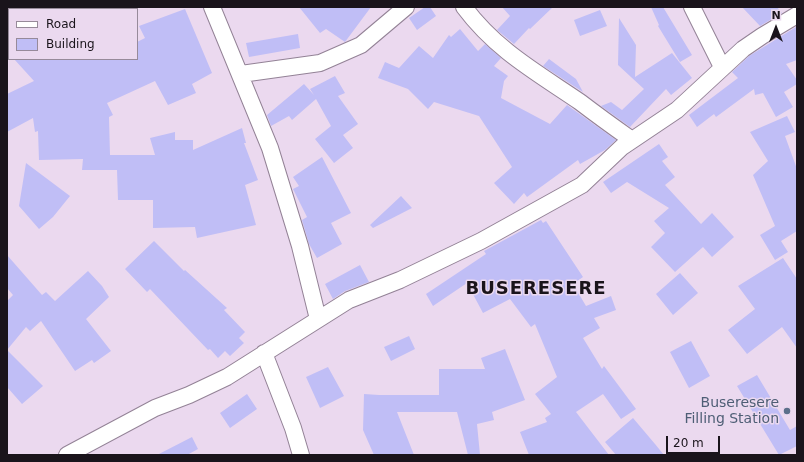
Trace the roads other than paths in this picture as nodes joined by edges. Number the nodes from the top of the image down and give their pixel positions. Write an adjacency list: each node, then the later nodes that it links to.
1 (212, 7): 7 (street)
2 (406, 7): 7 (street)
3 (464, 7): 8 (street)
4 (692, 7): 6 (street)
5 (797, 15): 6 (street)
6 (722, 67): 8 (street)
7 (241, 74): 9 (street)
8 (632, 140): 9 (street)
9 (318, 319): 10 (street)
10 (264, 353): 11 (street); 12 (street)
11 (67, 455)
12 (301, 455)

